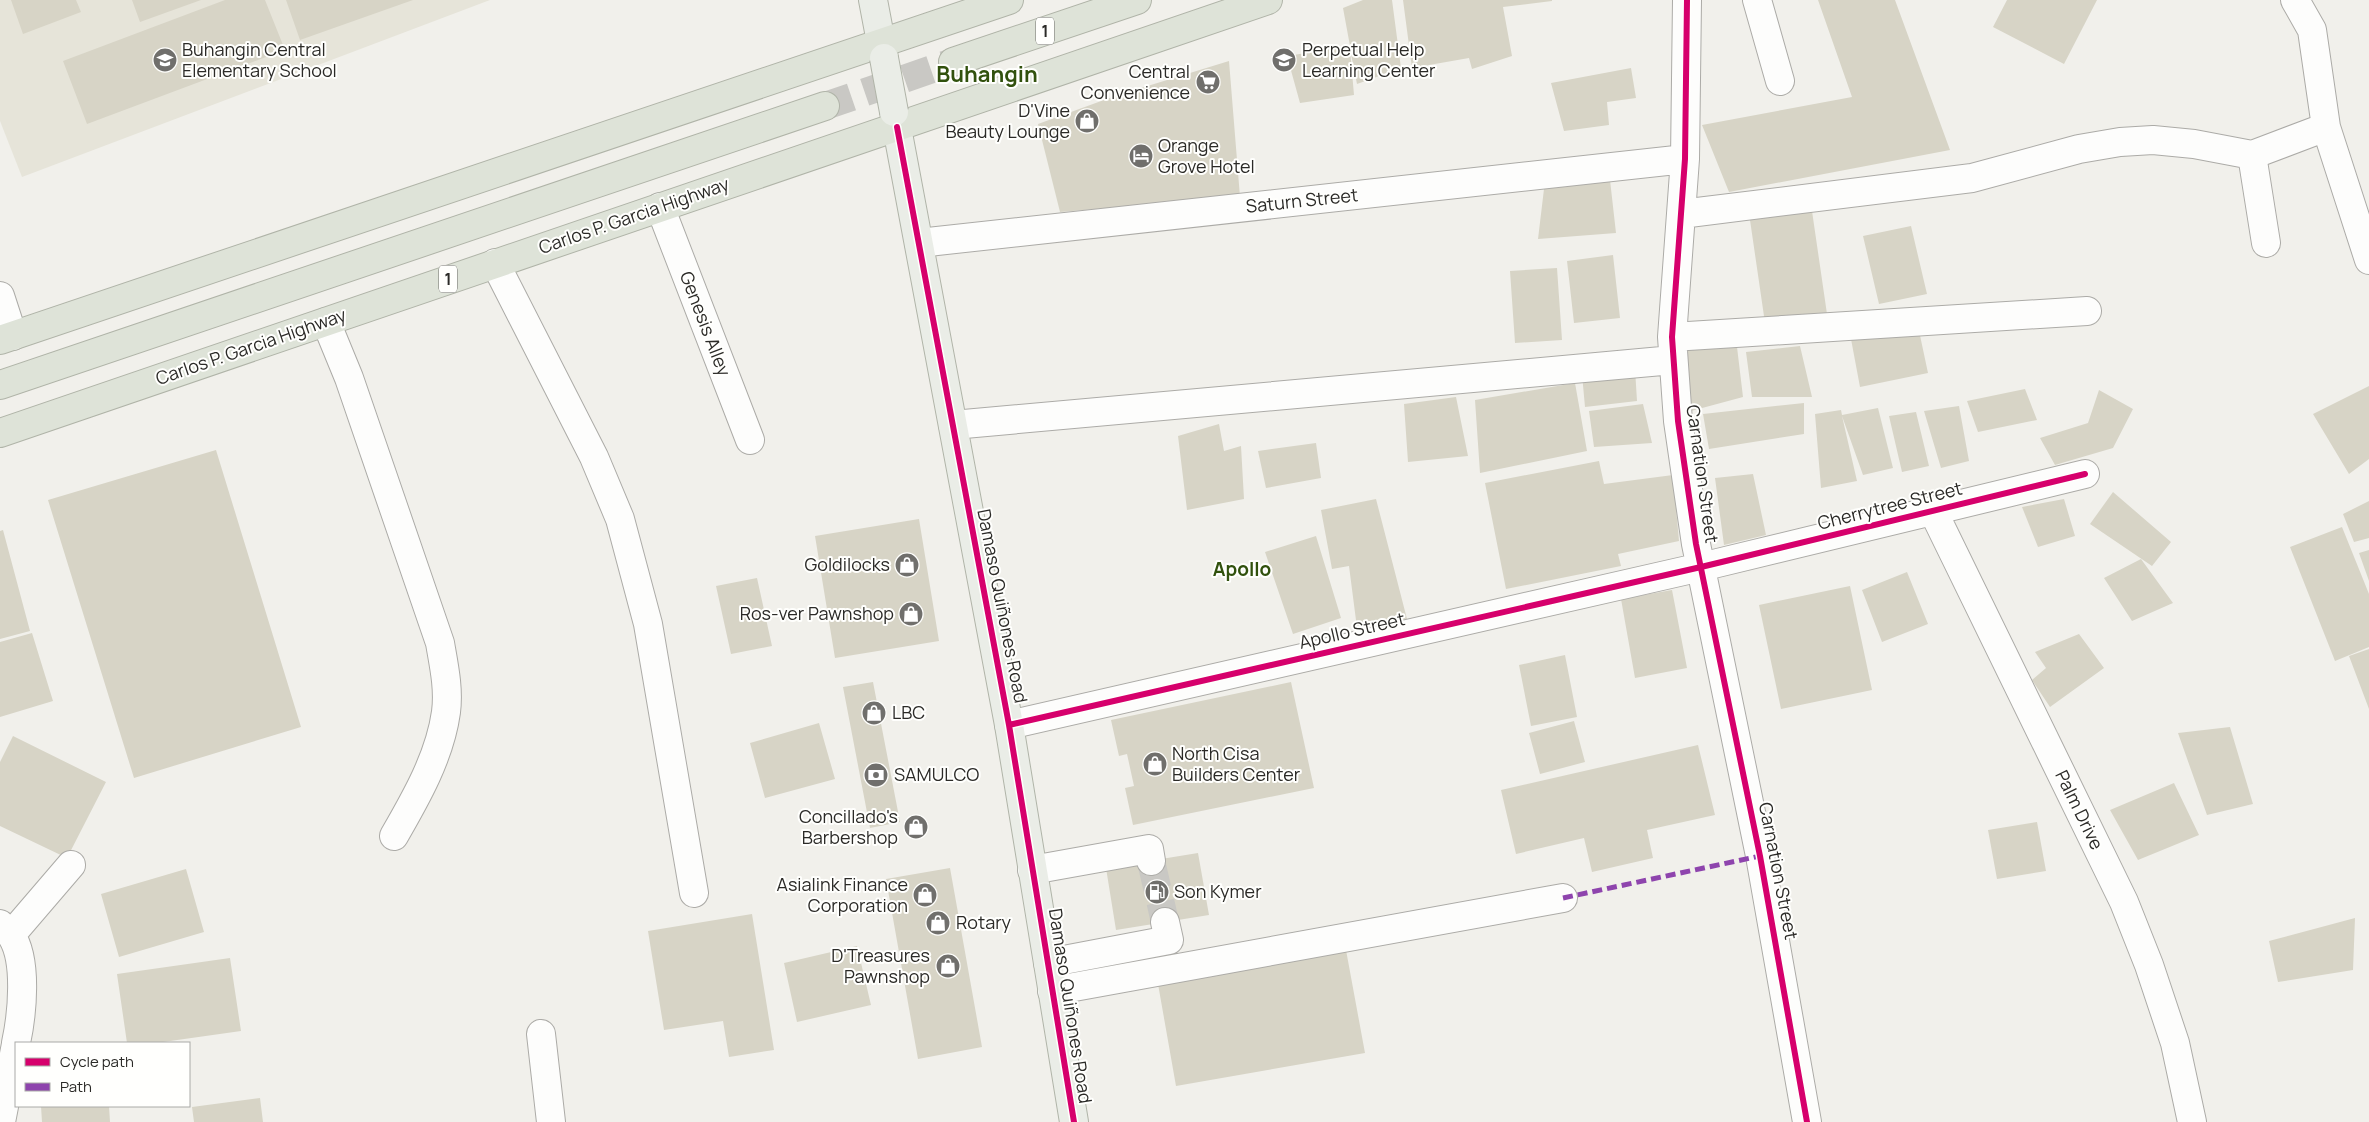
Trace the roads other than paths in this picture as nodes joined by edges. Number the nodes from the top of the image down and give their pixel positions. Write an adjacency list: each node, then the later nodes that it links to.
1 (873, 0): 8 (main road, Damaso Quiñones Road)
2 (1009, 0): 8 (highway)
3 (1137, 0): 9 (highway, 1)
4 (1268, 0): 12 (highway, Carlos P. Garcia Highway / 1)
5 (1688, 0): 15 (street, Carnation Street)
6 (1757, 0): 10 (street)
7 (2295, 0): 13 (street)
8 (883, 50): 12 (main road, Damaso Quiñones Road, bridge); 25 (highway)
9 (953, 62)
10 (1780, 81)
11 (825, 106): 27 (highway)
12 (895, 119): 16 (highway, Carlos P. Garcia Highway / 1); 19 (main road, Damaso Quiñones Road)
13 (2326, 127): 14 (street); 20 (street)
14 (2252, 155): 17 (street); 18 (street)
15 (1685, 160): 17 (street, Carnation Street); 19 (street, Saturn Street)
16 (660, 207): 21 (highway, Carlos P. Garcia Highway / 1); 30 (street, Genesis Alley)
17 (1681, 214): 26 (street, Carnation Street)
18 (2266, 243)
19 (919, 244): 28 (main road, Damaso Quiñones Road)
20 (2369, 260)
21 (496, 263): 24 (highway, Carlos P. Garcia Highway / 1); 39 (street)
22 (0, 296): 25 (street)
23 (2087, 311): 26 (street)
24 (326, 322): 29 (highway, Carlos P. Garcia Highway / 1); 35 (street)
25 (6, 338)
26 (1673, 349): 28 (street); 33 (street, Carnation Street)
27 (0, 384)
28 (953, 425): 34 (main road, Damaso Quiñones Road)
29 (0, 433)
30 (750, 440)
31 (2086, 474): 32 (street, Cherrytree Street)
32 (1933, 511): 33 (street, Cherrytree Street); 52 (street, Palm Drive)
33 (1701, 567): 34 (street, Apollo Street); 51 (street, Carnation Street)
34 (1009, 725): 38 (main road, Damaso Quiñones Road)
35 (394, 836)
36 (1152, 861): 38 (street)
37 (71, 865): 42 (street)
38 (1032, 870): 43 (main road, Damaso Quiñones Road)
39 (694, 893)
40 (1563, 898): 44 (street)
41 (1165, 922): 43 (street)
42 (6, 930): 46 (street)
43 (1048, 963): 44 (main road, Damaso Quiñones Road)
44 (1052, 991): 50 (main road, Damaso Quiñones Road)
45 (541, 1034): 49 (street)
46 (16, 1042)
47 (15, 1049): 48 (street)
48 (1, 1122)
49 (551, 1122)
50 (1074, 1122)
51 (1807, 1122)
52 (2192, 1122)

